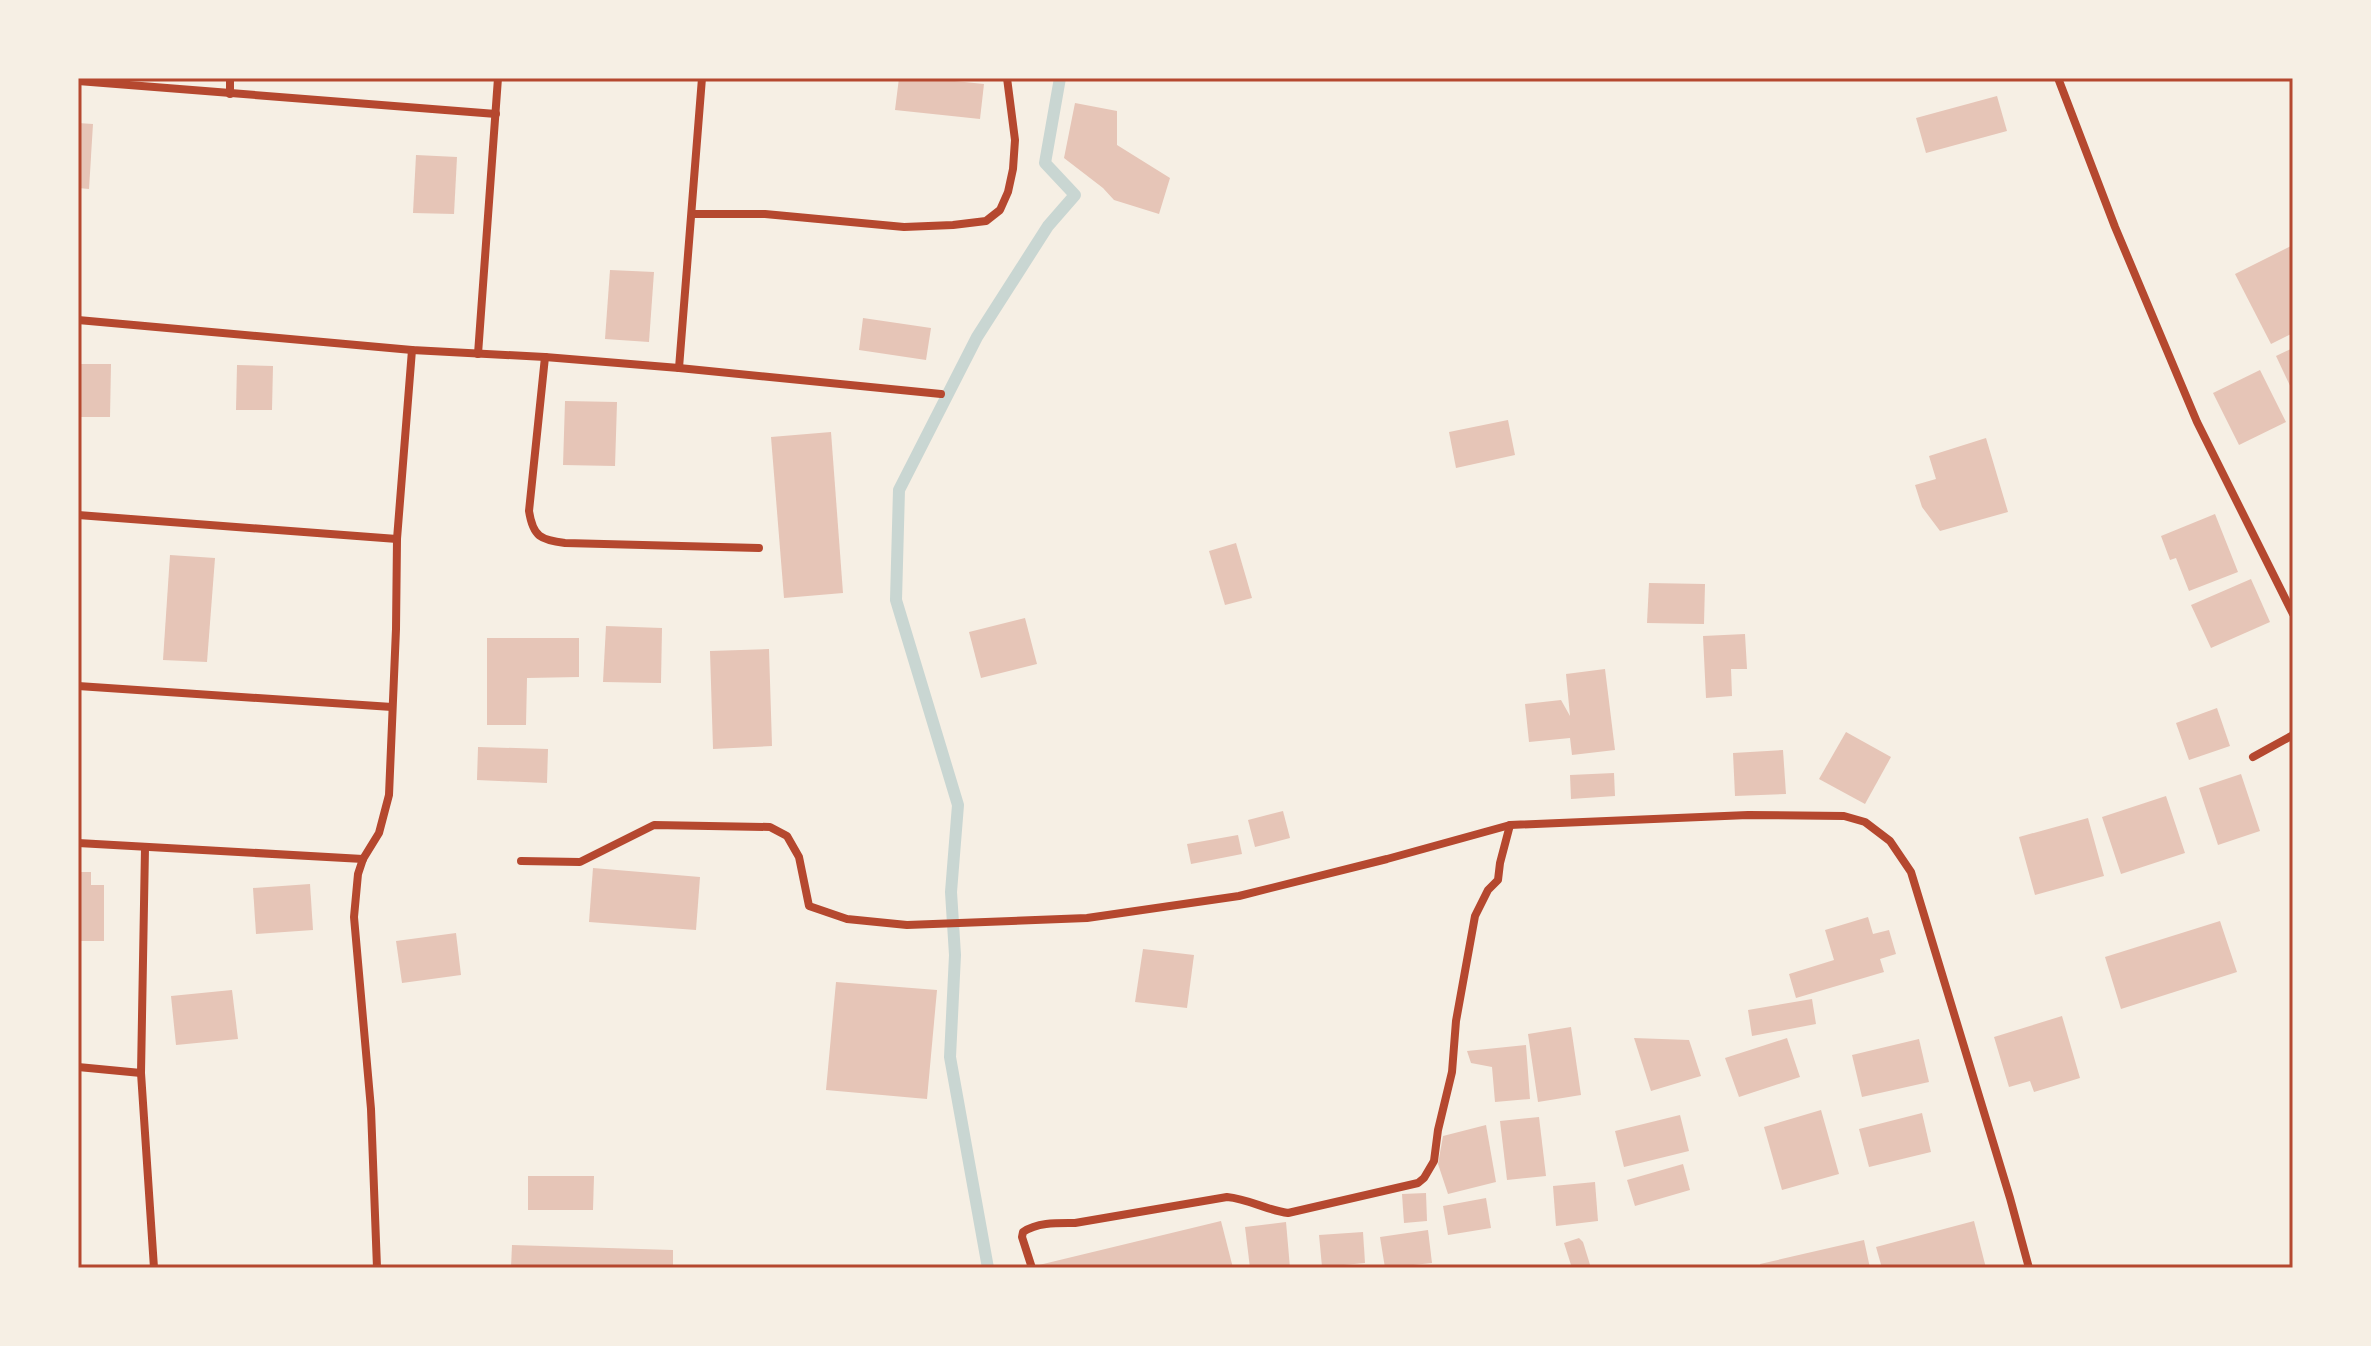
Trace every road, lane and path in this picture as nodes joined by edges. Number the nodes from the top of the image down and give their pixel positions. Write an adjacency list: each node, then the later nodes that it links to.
1 (230, 78): 7 (street)
2 (498, 78): 8 (street)
3 (702, 78): 9 (street)
4 (1007, 78): 9 (street)
5 (2058, 78): 19 (street)
6 (78, 81): 7 (street)
7 (230, 94): 8 (street)
8 (496, 114): 12 (street)
9 (692, 214): 14 (street)
10 (78, 320): 11 (street)
11 (412, 350): 12 (street); 17 (street)
12 (478, 354): 13 (street)
13 (545, 357): 14 (street); 18 (street)
14 (679, 368): 15 (street)
15 (941, 394)
16 (78, 515): 17 (street)
17 (397, 539): 21 (street)
18 (759, 548)
19 (2293, 614)
20 (78, 686): 21 (street)
21 (392, 707): 27 (street)
22 (2293, 735): 23 (street)
23 (2253, 757)
24 (1510, 825): 28 (street); 33 (street); 34 (street)
25 (78, 843): 26 (street)
26 (145, 848): 27 (street); 30 (street)
27 (363, 859): 32 (street)
28 (521, 861)
29 (78, 1067): 30 (street)
30 (141, 1073): 31 (street)
31 (154, 1268)
32 (377, 1268)
33 (1032, 1268)
34 (2029, 1268)

